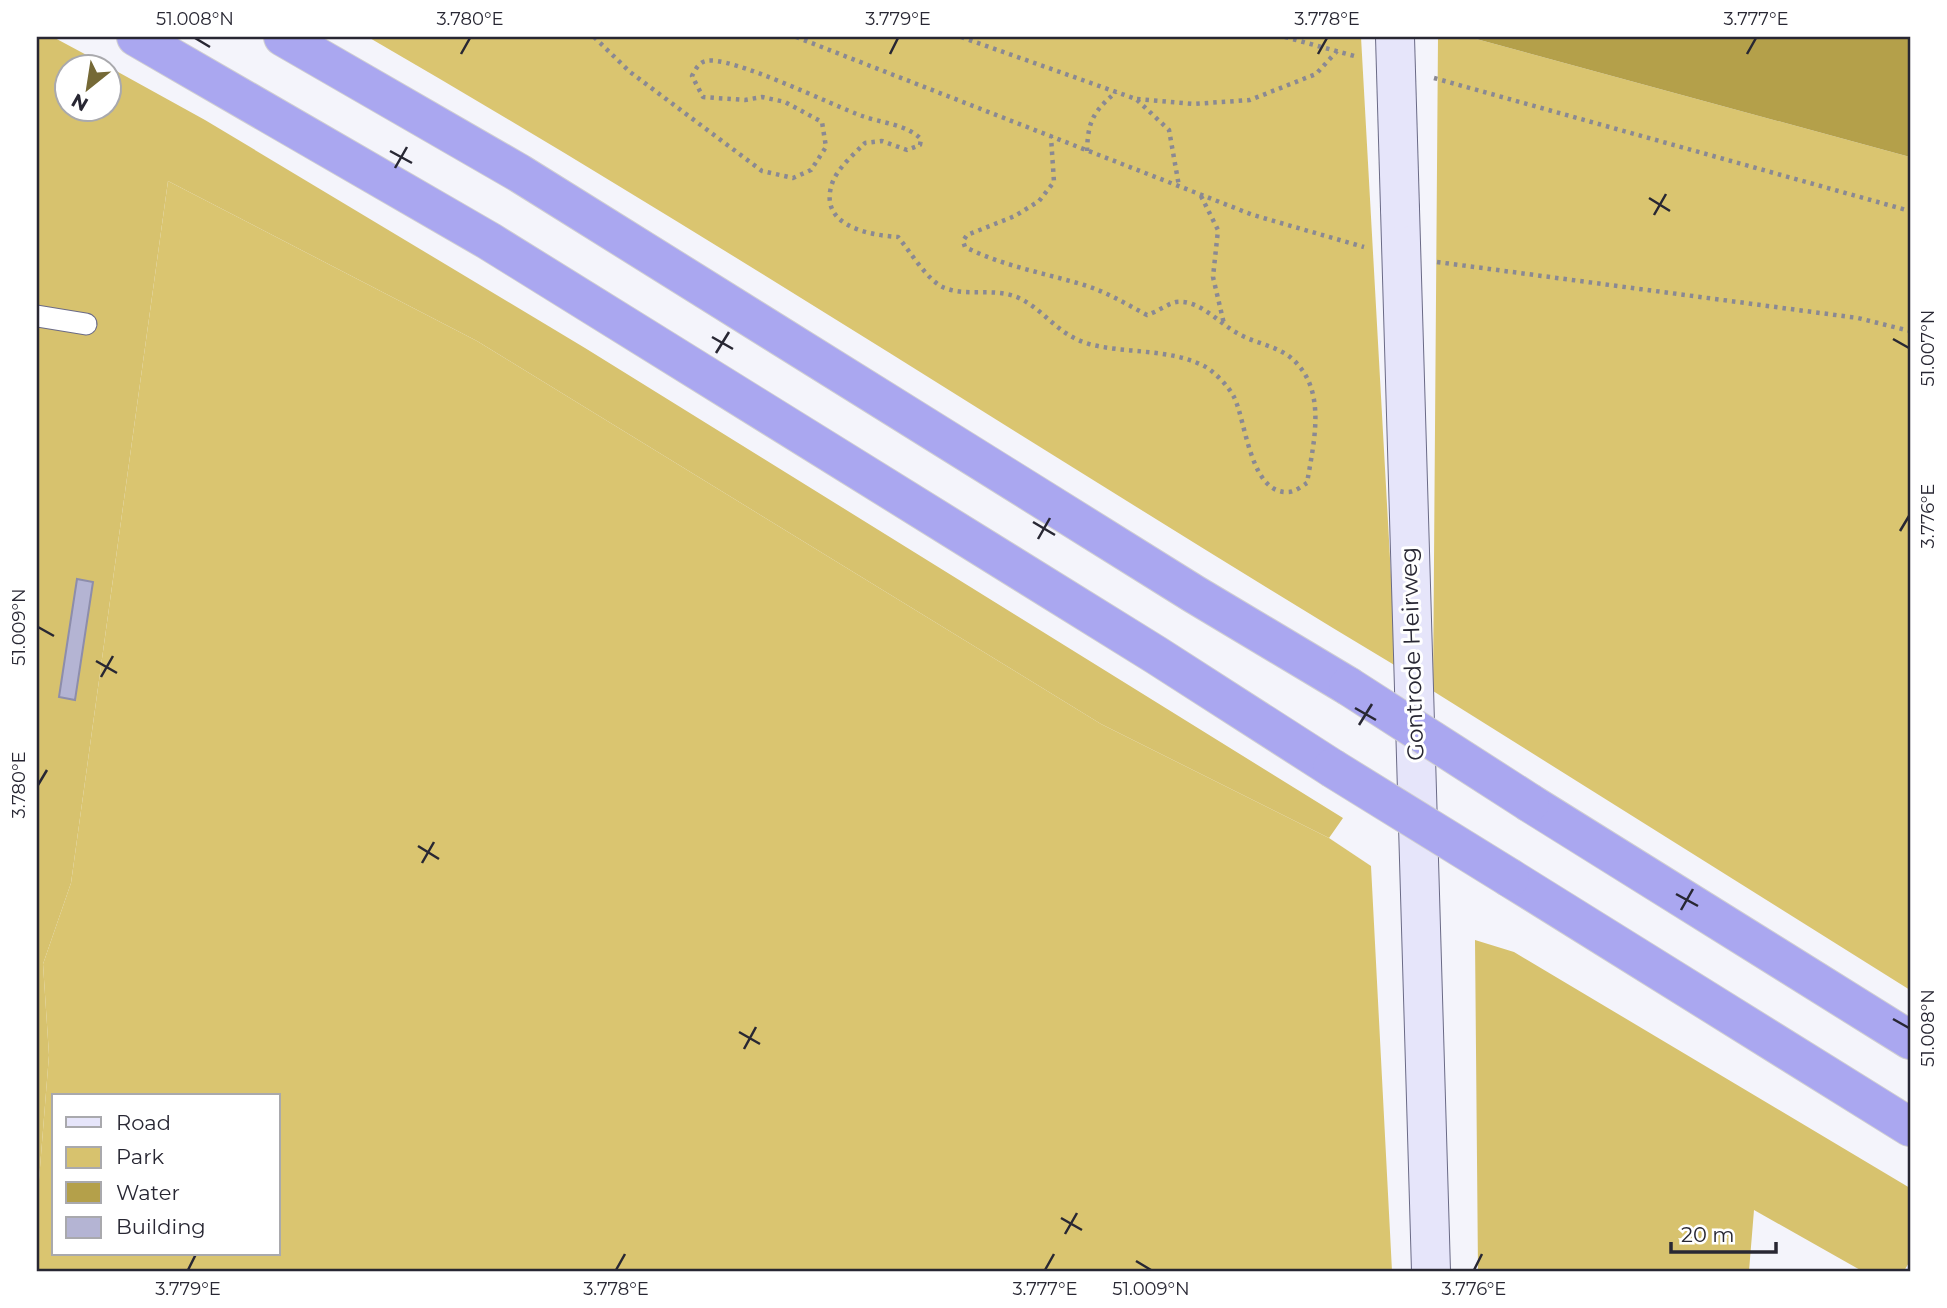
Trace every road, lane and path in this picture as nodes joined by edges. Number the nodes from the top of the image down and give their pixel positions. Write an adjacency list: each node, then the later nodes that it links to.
1 (136, 37): 24 (highway, bridge)
2 (283, 37): 23 (highway, bridge)
3 (594, 37): 21 (path)
4 (796, 37): 13 (path)
5 (961, 37): 11 (path)
6 (1285, 37): 8 (path)
7 (1395, 37): 18 (street, Gontrode Heirweg, bridge)
8 (1337, 51): 9 (path); 12 (path)
9 (1362, 58)
10 (1424, 75): 17 (path)
11 (1116, 92): 12 (path); 14 (path)
12 (1136, 99): 15 (path)
13 (1051, 137): 14 (path); 21 (path)
14 (1087, 151): 15 (path)
15 (1179, 186): 16 (path)
16 (1200, 195): 18 (path); 21 (path)
17 (1910, 211)
18 (1402, 257): 22 (path); 25 (street, Gontrode Heirweg)
19 (37, 316): 20 (lane)
20 (86, 324)
21 (1224, 326)
22 (1910, 331)
23 (1910, 1040)
24 (1910, 1127)
25 (1431, 1271)

